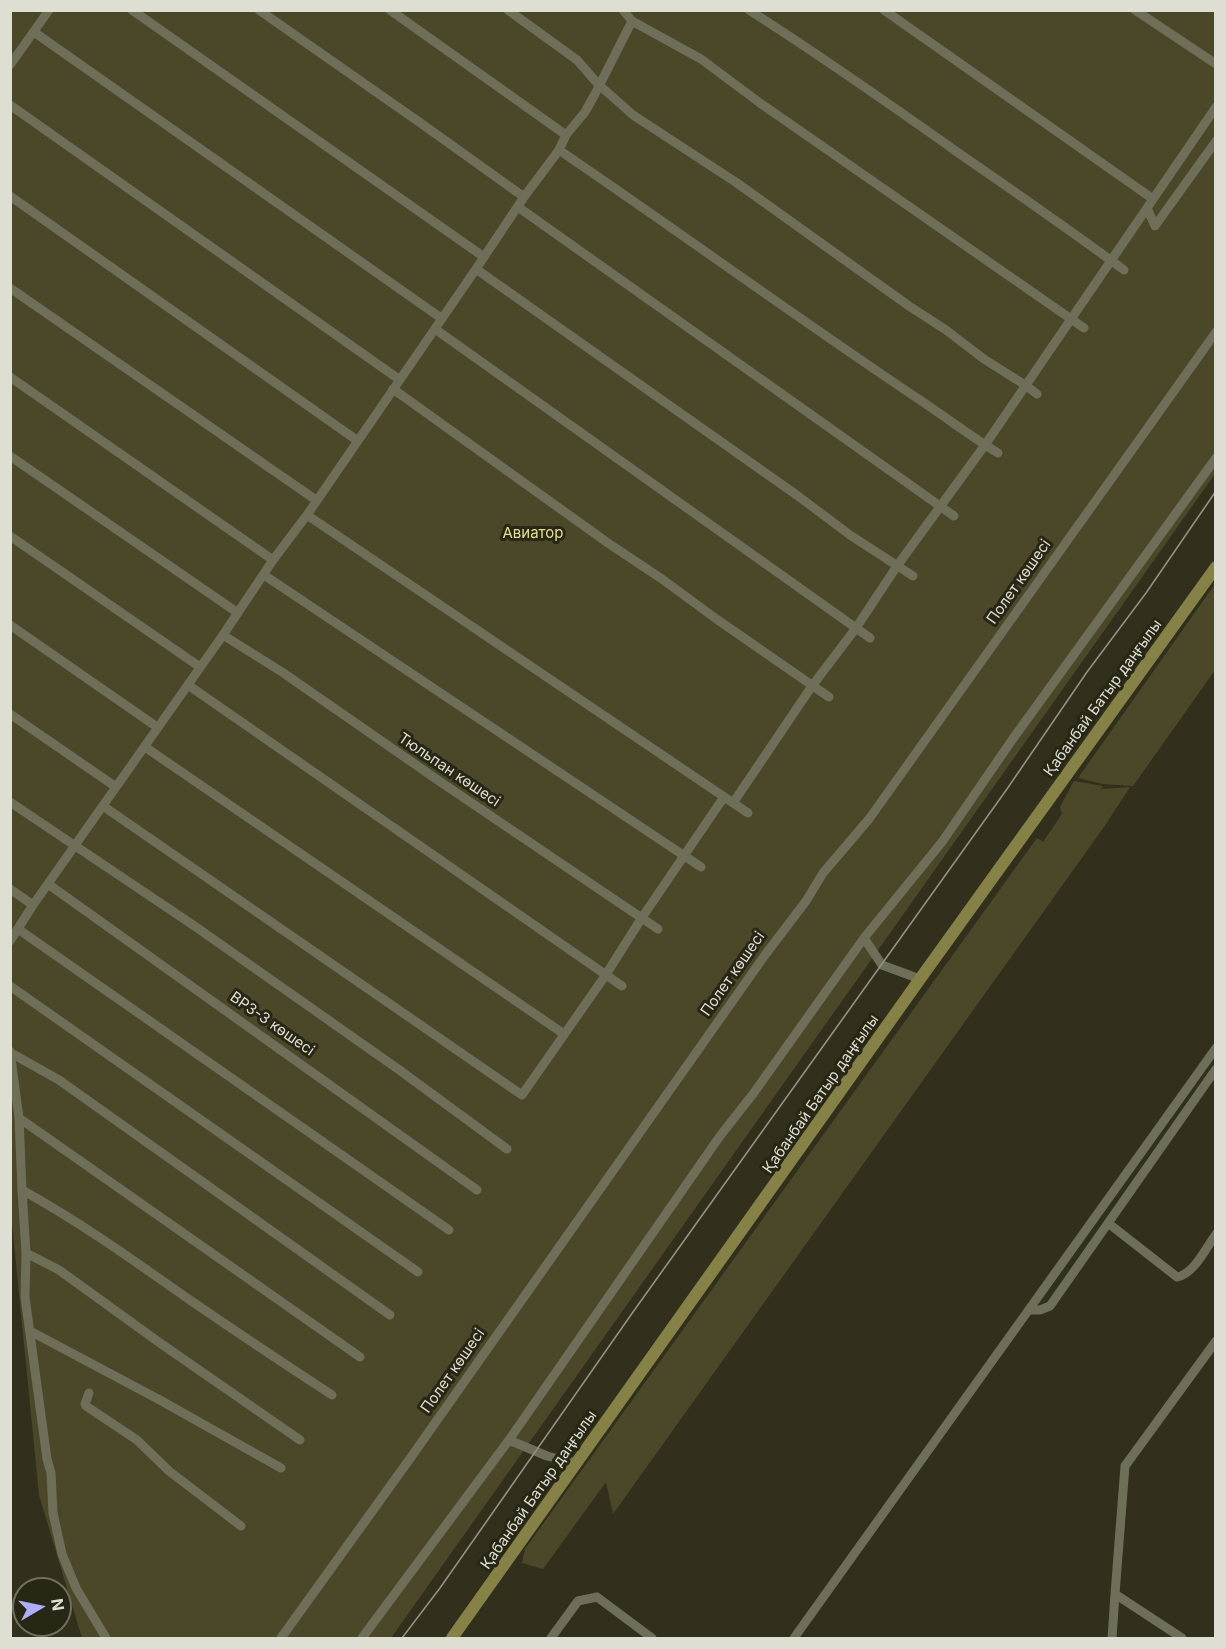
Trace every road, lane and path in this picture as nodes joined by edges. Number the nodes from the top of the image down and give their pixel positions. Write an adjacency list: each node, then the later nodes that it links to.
1 (49, 10): 11 (street)
2 (132, 10): 25 (street)
3 (260, 10): 21 (street)
4 (390, 10): 17 (street)
5 (508, 10): 14 (street)
6 (749, 10): 26 (street)
7 (884, 10): 22 (street)
8 (1135, 10): 12 (street)
9 (622, 11): 10 (street)
10 (632, 21): 14 (street); 31 (street)
11 (34, 32): 13 (street); 30 (street)
12 (1215, 64)
13 (10, 65)
14 (598, 84): 17 (street); 37 (street)
15 (10, 105): 36 (street)
16 (1215, 106): 22 (street)
17 (566, 135): 19 (street)
18 (1215, 141): 24 (street)
19 (559, 150): 21 (street); 41 (street)
20 (10, 196): 40 (street)
21 (524, 197): 23 (street)
22 (1153, 199): 24 (street)
23 (518, 207): 25 (street); 46 (street)
24 (1147, 208): 26 (street)
25 (484, 257): 27 (street)
26 (1112, 261): 28 (street); 31 (street)
27 (476, 269): 30 (street); 51 (street)
28 (1124, 270)
29 (10, 288): 45 (street)
30 (441, 318): 33 (street)
31 (1070, 318): 32 (street); 37 (street)
32 (1083, 328)
33 (435, 329): 36 (street); 57 (street)
34 (1215, 332): 116 (street, Полет көшесі)
35 (10, 377): 50 (street)
36 (400, 380): 38 (street)
37 (1025, 385): 39 (street); 41 (street)
38 (393, 389): 40 (street); 62 (street)
39 (1037, 394)
40 (358, 441): 45 (street)
41 (985, 445): 42 (street); 46 (street)
42 (998, 453)
43 (10, 456): 55 (street)
44 (1215, 458): 82 (street)
45 (316, 500): 47 (street)
46 (940, 507): 48 (street); 51 (street)
47 (307, 515): 50 (street); 68 (street)
48 (954, 516)
49 (10, 536): 60 (street)
50 (273, 560): 53 (street)
51 (897, 566): 54 (street); 57 (street)
52 (1215, 567): 85 (main road, Қабанбай Батыр даңғылы)
53 (264, 575): 55 (street); 74 (street)
54 (913, 576)
55 (238, 613): 58 (street)
56 (10, 625): 65 (street)
57 (856, 628): 59 (street); 62 (street)
58 (223, 635): 60 (street); 79 (street, Тюльпан көшесі)
59 (870, 638)
60 (200, 667): 61 (street)
61 (188, 685): 65 (street); 84 (street)
62 (812, 686): 63 (street); 70 (street)
63 (829, 697)
64 (10, 714): 67 (street)
65 (157, 728): 66 (street)
66 (145, 747): 67 (street); 88 (street)
67 (116, 787): 71 (street)
68 (724, 797): 70 (street); 74 (street)
69 (10, 802): 73 (street)
70 (733, 803): 72 (street)
71 (103, 806): 73 (street); 88 (street)
72 (748, 813)
73 (75, 846): 76 (street); 93 (street)
74 (683, 856): 75 (street); 79 (street)
75 (701, 867)
76 (48, 884): 78 (street); 95 (street, ВРЗ-3 көшесі)
77 (10, 889): 78 (street)
78 (33, 905): 80 (street)
79 (641, 919): 81 (street, Тюльпан көшесі); 84 (street)
80 (18, 929): 83 (street); 97 (street)
81 (658, 929)
82 (864, 938): 85 (street); 109 (street)
83 (10, 941)
84 (605, 976): 87 (street); 88 (street)
85 (920, 979): 110 (main road, Қабанбай Батыр даңғылы)
86 (10, 986): 100 (street)
87 (622, 986)
88 (564, 1034)
89 (1215, 1048): 101 (street)
90 (11, 1052): 92 (street); 102 (street)
91 (1215, 1072): 96 (street)
92 (19, 1118): 94 (street); 105 (street)
93 (507, 1149)
94 (22, 1190): 99 (street); 107 (street)
95 (477, 1190)
96 (1108, 1223): 98 (street); 101 (street)
97 (449, 1230)
98 (1215, 1234)
99 (26, 1253): 103 (street); 108 (street)
100 (418, 1272)
101 (1029, 1310): 122 (street)
102 (390, 1315)
103 (30, 1331): 111 (street); 115 (street)
104 (1215, 1341): 114 (street)
105 (360, 1357)
106 (89, 1392): 112 (street)
107 (332, 1395)
108 (300, 1440)
109 (509, 1440): 110 (street); 117 (street)
110 (576, 1463): 113 (main road, Қабанбай Батыр даңғылы)
111 (281, 1468)
112 (241, 1526)
113 (488, 1588): 118 (main road); 119 (main road, Қабанбай Батыр даңғылы)
114 (1116, 1594): 123 (street); 124 (street)
115 (106, 1638)
116 (281, 1638)
117 (362, 1638)
118 (442, 1638)
119 (452, 1638)
120 (551, 1638): 121 (street)
121 (652, 1638)
122 (794, 1638)
123 (1112, 1638)
124 (1182, 1638)

